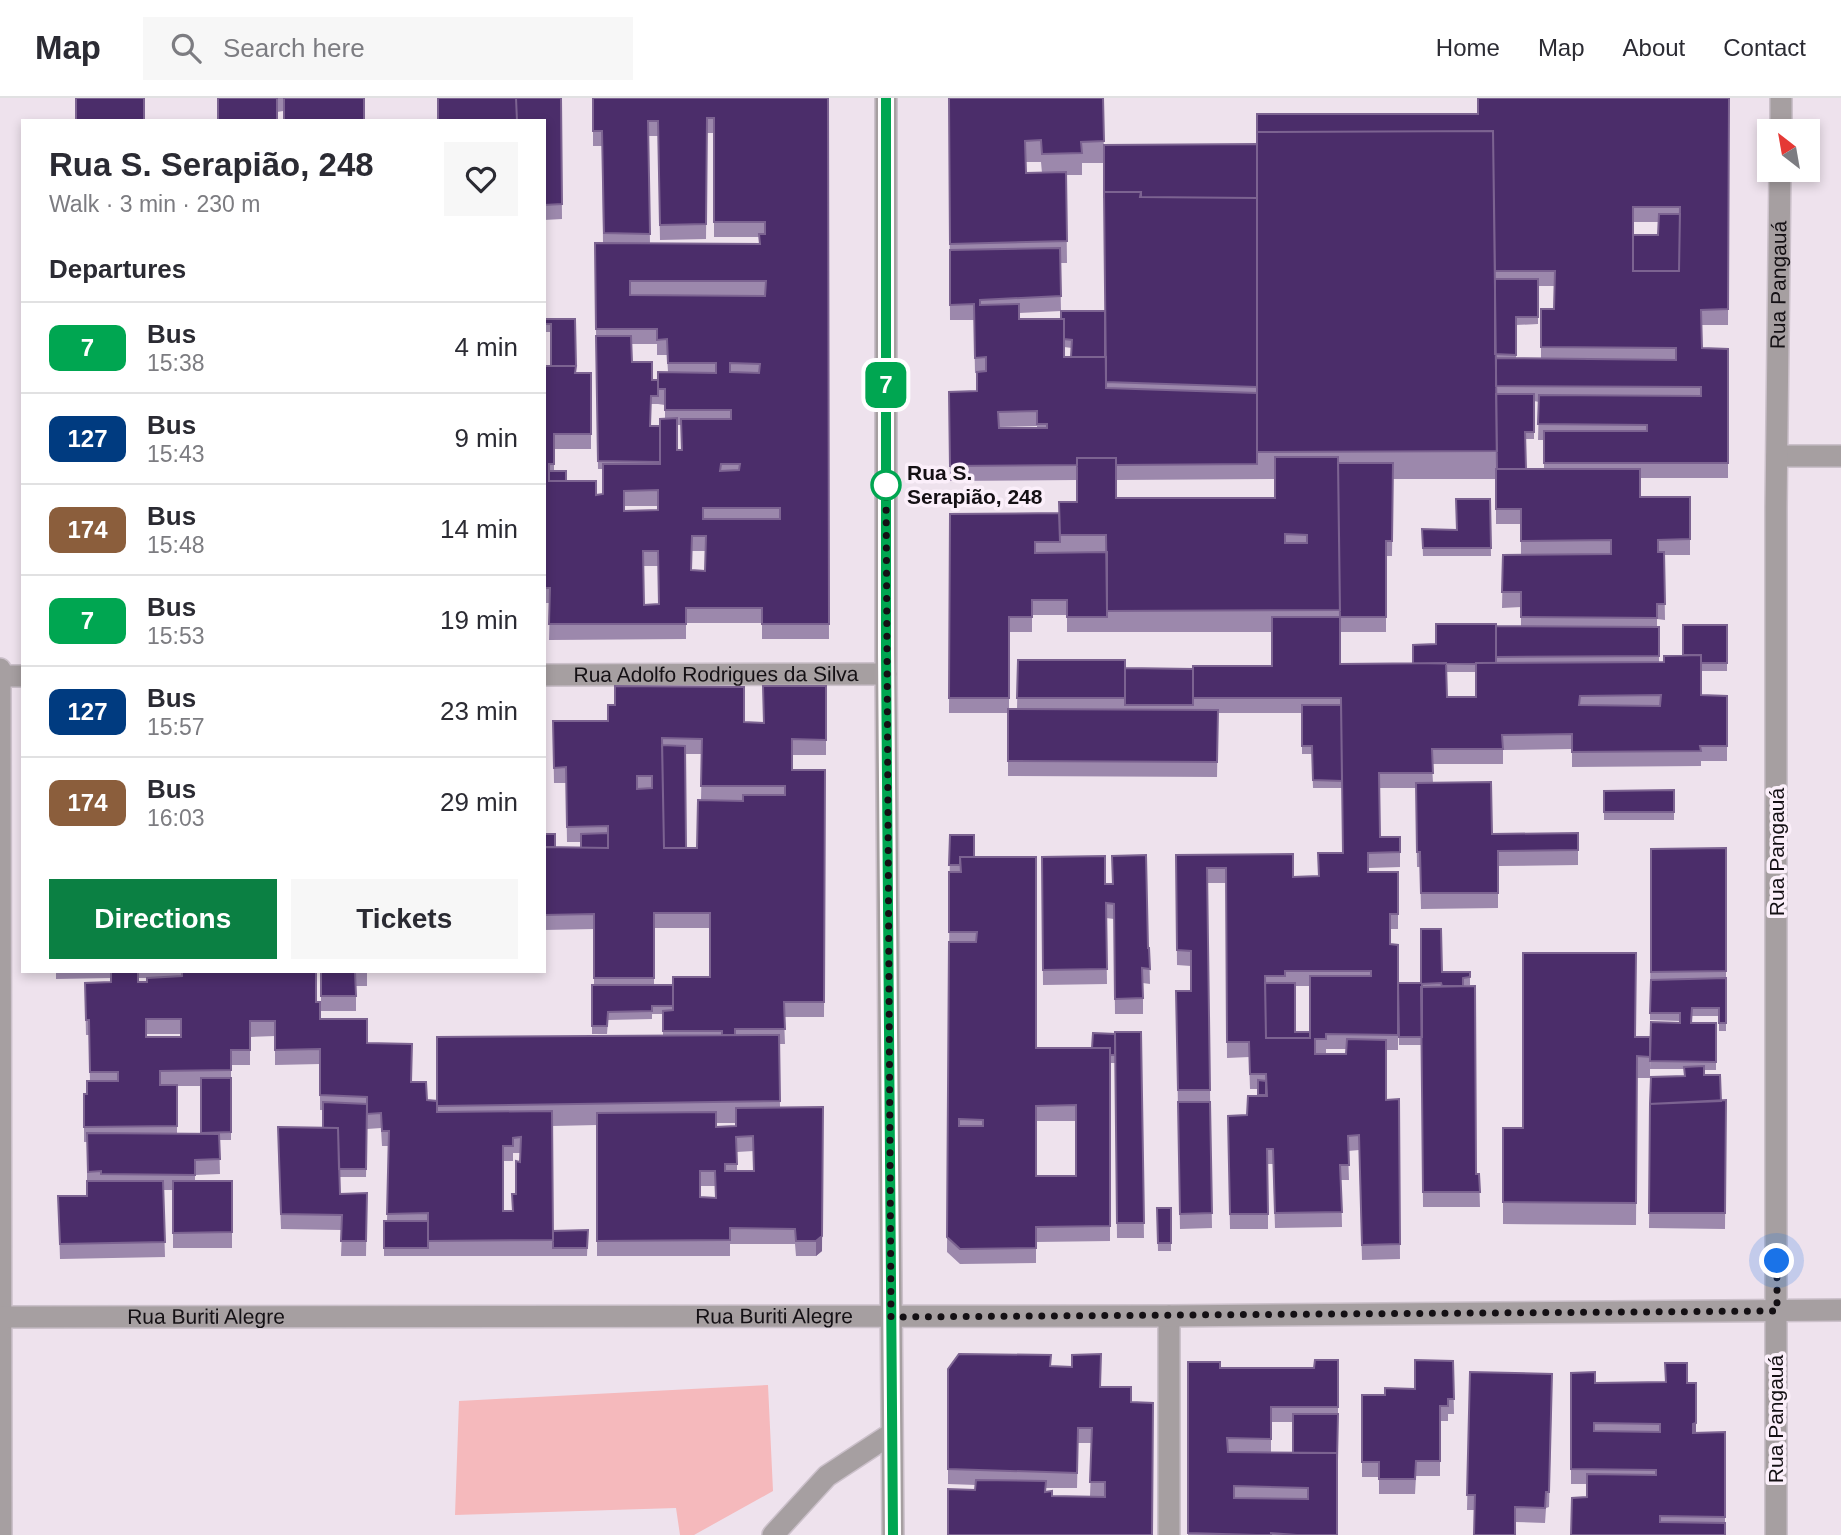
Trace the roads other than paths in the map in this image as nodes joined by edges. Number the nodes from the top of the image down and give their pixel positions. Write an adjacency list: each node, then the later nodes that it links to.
1 (886, 98): 8 (street)
2 (1781, 98): 3 (street)
3 (1781, 119)
4 (1780, 182): 5 (street, Rua Pangauá)
5 (1777, 456): 6 (street); 13 (street, Rua Pangauá)
6 (1841, 456)
7 (0, 669): 10 (street)
8 (886, 674): 9 (street, Rua Adolfo Rodrigues da Silva); 16 (street)
9 (546, 675)
10 (0, 676): 11 (street); 15 (street)
11 (21, 676)
12 (1841, 1310): 13 (street, Rua Buriti Alegre)
13 (1777, 1311): 14 (street, Rua Buriti Alegre); 22 (street, Rua Pangauá)
14 (1169, 1316): 16 (street, Rua Buriti Alegre); 21 (street)
15 (1, 1317): 16 (street, Rua Buriti Alegre); 18 (street)
16 (891, 1317): 17 (street)
17 (891, 1434): 19 (street); 20 (street)
18 (1, 1535)
19 (773, 1535)
20 (893, 1535)
21 (1169, 1535)
22 (1776, 1535)

